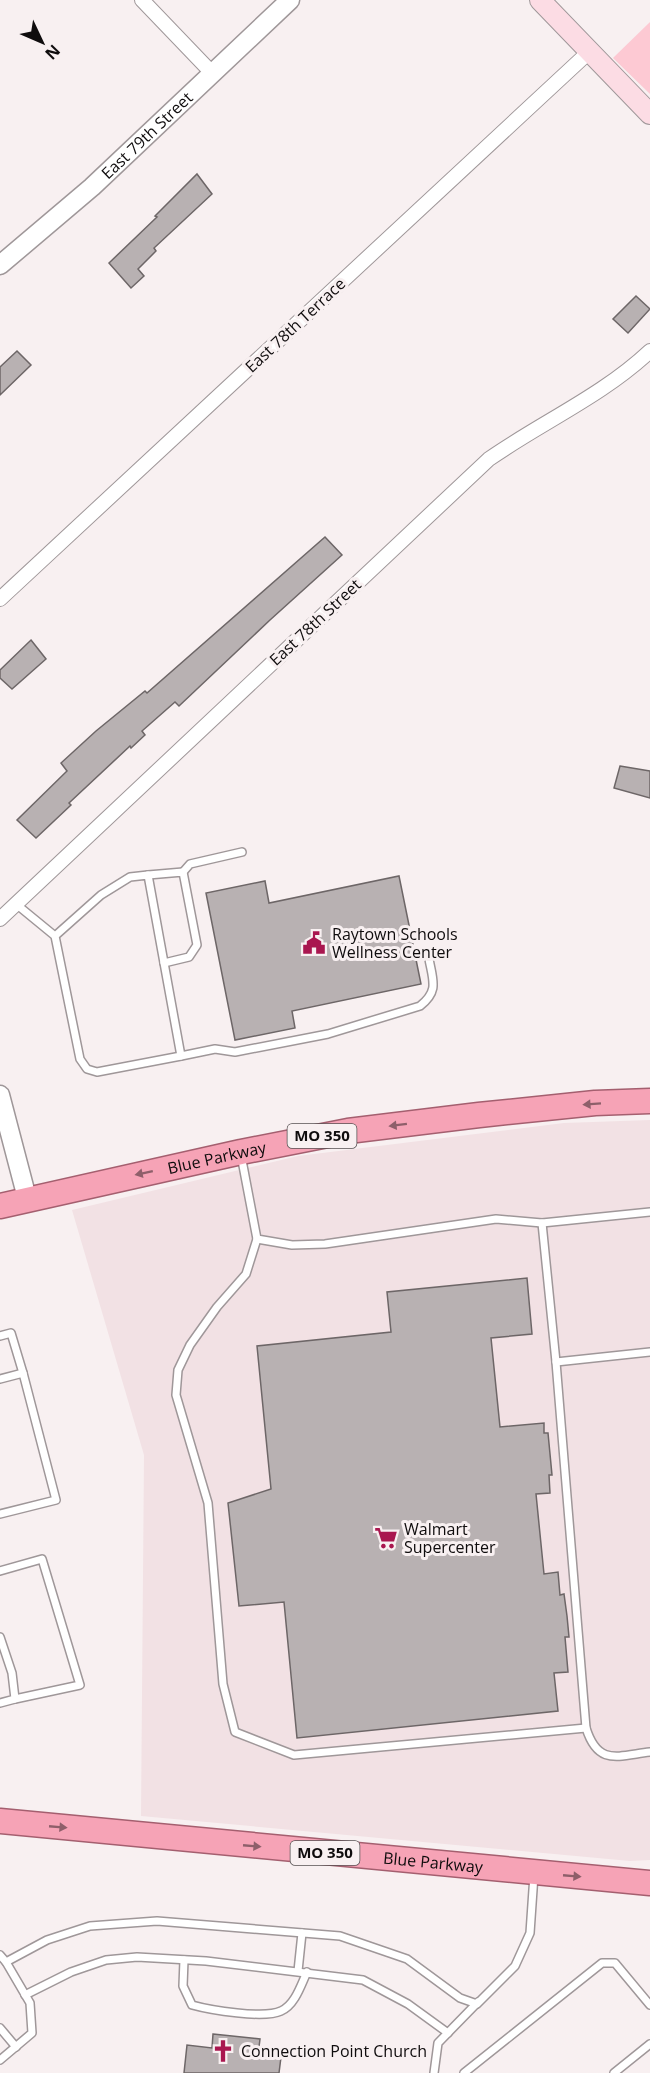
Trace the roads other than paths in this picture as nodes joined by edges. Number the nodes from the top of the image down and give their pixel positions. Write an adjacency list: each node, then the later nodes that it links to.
1 (142, 0): 5 (street)
2 (290, 0): 5 (street, East 79th Street)
3 (540, 0): 4 (main road)
4 (590, 51): 6 (main road); 9 (street, East 78th Terrace)
5 (213, 74): 7 (street, East 79th Street)
6 (645, 105)
7 (0, 265)
8 (650, 351): 13 (street, East 78th Street)
9 (0, 599)
10 (242, 852): 11 (lane)
11 (183, 872): 12 (lane); 17 (lane)
12 (148, 875): 15 (lane); 17 (lane)
13 (16, 904): 14 (street, East 78th Street); 15 (lane)
14 (0, 918)
15 (55, 936): 18 (lane)
16 (429, 959): 18 (lane)
17 (164, 963): 18 (lane)
18 (181, 1056)
19 (0, 1095): 22 (street)
20 (650, 1101): 21 (highway, Blue Parkway / MO 350, one-way to 21)
21 (241, 1152): 22 (highway, Blue Parkway / MO 350, one-way to 22); 26 (lane)
22 (27, 1198): 23 (highway, Blue Parkway / MO 350)
23 (0, 1206)
24 (650, 1212): 25 (lane)
25 (542, 1223): 26 (lane); 29 (lane)
26 (257, 1239): 37 (lane)
27 (0, 1336): 30 (lane)
28 (650, 1352): 29 (lane)
29 (556, 1362): 37 (lane)
30 (23, 1373): 31 (lane); 32 (lane)
31 (0, 1379)
32 (0, 1514)
33 (0, 1571): 35 (lane)
34 (0, 1637): 35 (lane)
35 (15, 1699): 36 (lane)
36 (0, 1703)
37 (586, 1728): 38 (lane)
38 (650, 1752)
39 (0, 1821): 40 (highway, Blue Parkway / MO 350, one-way to 40)
40 (534, 1873): 41 (highway, Blue Parkway / MO 350, one-way to 41); 49 (lane)
41 (650, 1883)
42 (302, 1933): 45 (lane); 46 (lane); 49 (lane)
43 (0, 1955): 45 (lane)
44 (184, 1960): 46 (lane); 47 (lane); 48 (lane)
45 (6, 1962): 48 (lane)
46 (298, 1971): 47 (lane)
47 (307, 1972): 52 (lane)
48 (25, 1995): 54 (lane)
49 (478, 2002): 52 (lane)
50 (650, 2005): 57 (lane)
51 (0, 2028): 54 (lane)
52 (448, 2033): 56 (lane)
53 (650, 2044): 58 (lane)
54 (16, 2047): 55 (lane)
55 (0, 2060)
56 (434, 2073)
57 (464, 2073)
58 (614, 2073)

